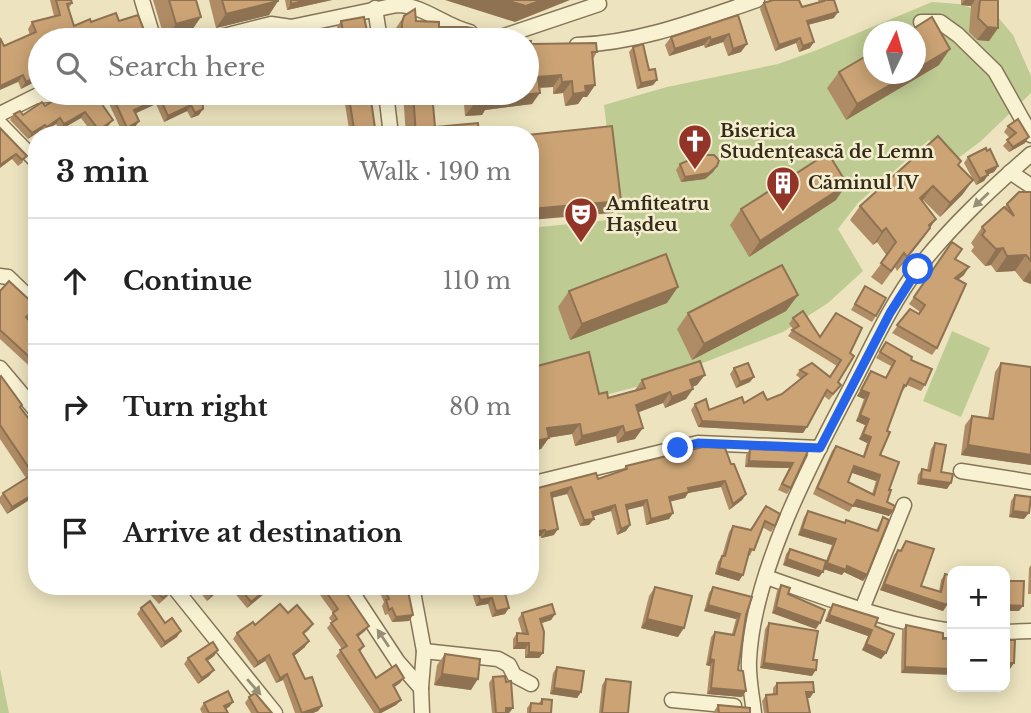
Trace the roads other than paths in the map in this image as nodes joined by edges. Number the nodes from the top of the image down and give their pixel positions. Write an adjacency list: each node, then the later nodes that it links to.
1 (142, 0): 8 (street)
2 (757, 0): 13 (street)
3 (407, 2): 5 (street); 11 (street)
4 (599, 4): 12 (street)
5 (375, 8): 7 (street); 10 (street)
6 (926, 22): 19 (street)
7 (291, 27): 9 (street)
8 (150, 28)
9 (255, 28)
10 (378, 28)
11 (459, 28)
12 (535, 28)
13 (560, 45)
14 (28, 100): 16 (street)
15 (387, 105): 18 (street)
16 (0, 114)
17 (0, 124): 20 (street)
18 (390, 126)
19 (1031, 135)
20 (28, 153)
21 (1031, 154): 22 (street)
22 (1010, 172): 23 (street); 28 (street, one-way to 28)
23 (1031, 186)
24 (0, 276): 25 (street)
25 (28, 296)
26 (0, 368): 27 (street)
27 (28, 401)
28 (820, 448): 30 (street); 33 (street)
29 (961, 471): 31 (street)
30 (539, 482)
31 (1031, 482)
32 (904, 505): 37 (street)
33 (766, 578): 37 (street); 45 (street)
34 (180, 595): 46 (street, one-way to 46)
35 (354, 595): 43 (street, one-way to 35)
36 (414, 595): 41 (street)
37 (862, 609): 38 (street)
38 (947, 630)
39 (1031, 631): 40 (street)
40 (1010, 632)
41 (424, 651): 42 (street); 43 (street)
42 (531, 684)
43 (421, 688): 47 (street)
44 (672, 700): 45 (street)
45 (753, 710)
46 (275, 713)
47 (422, 713)

